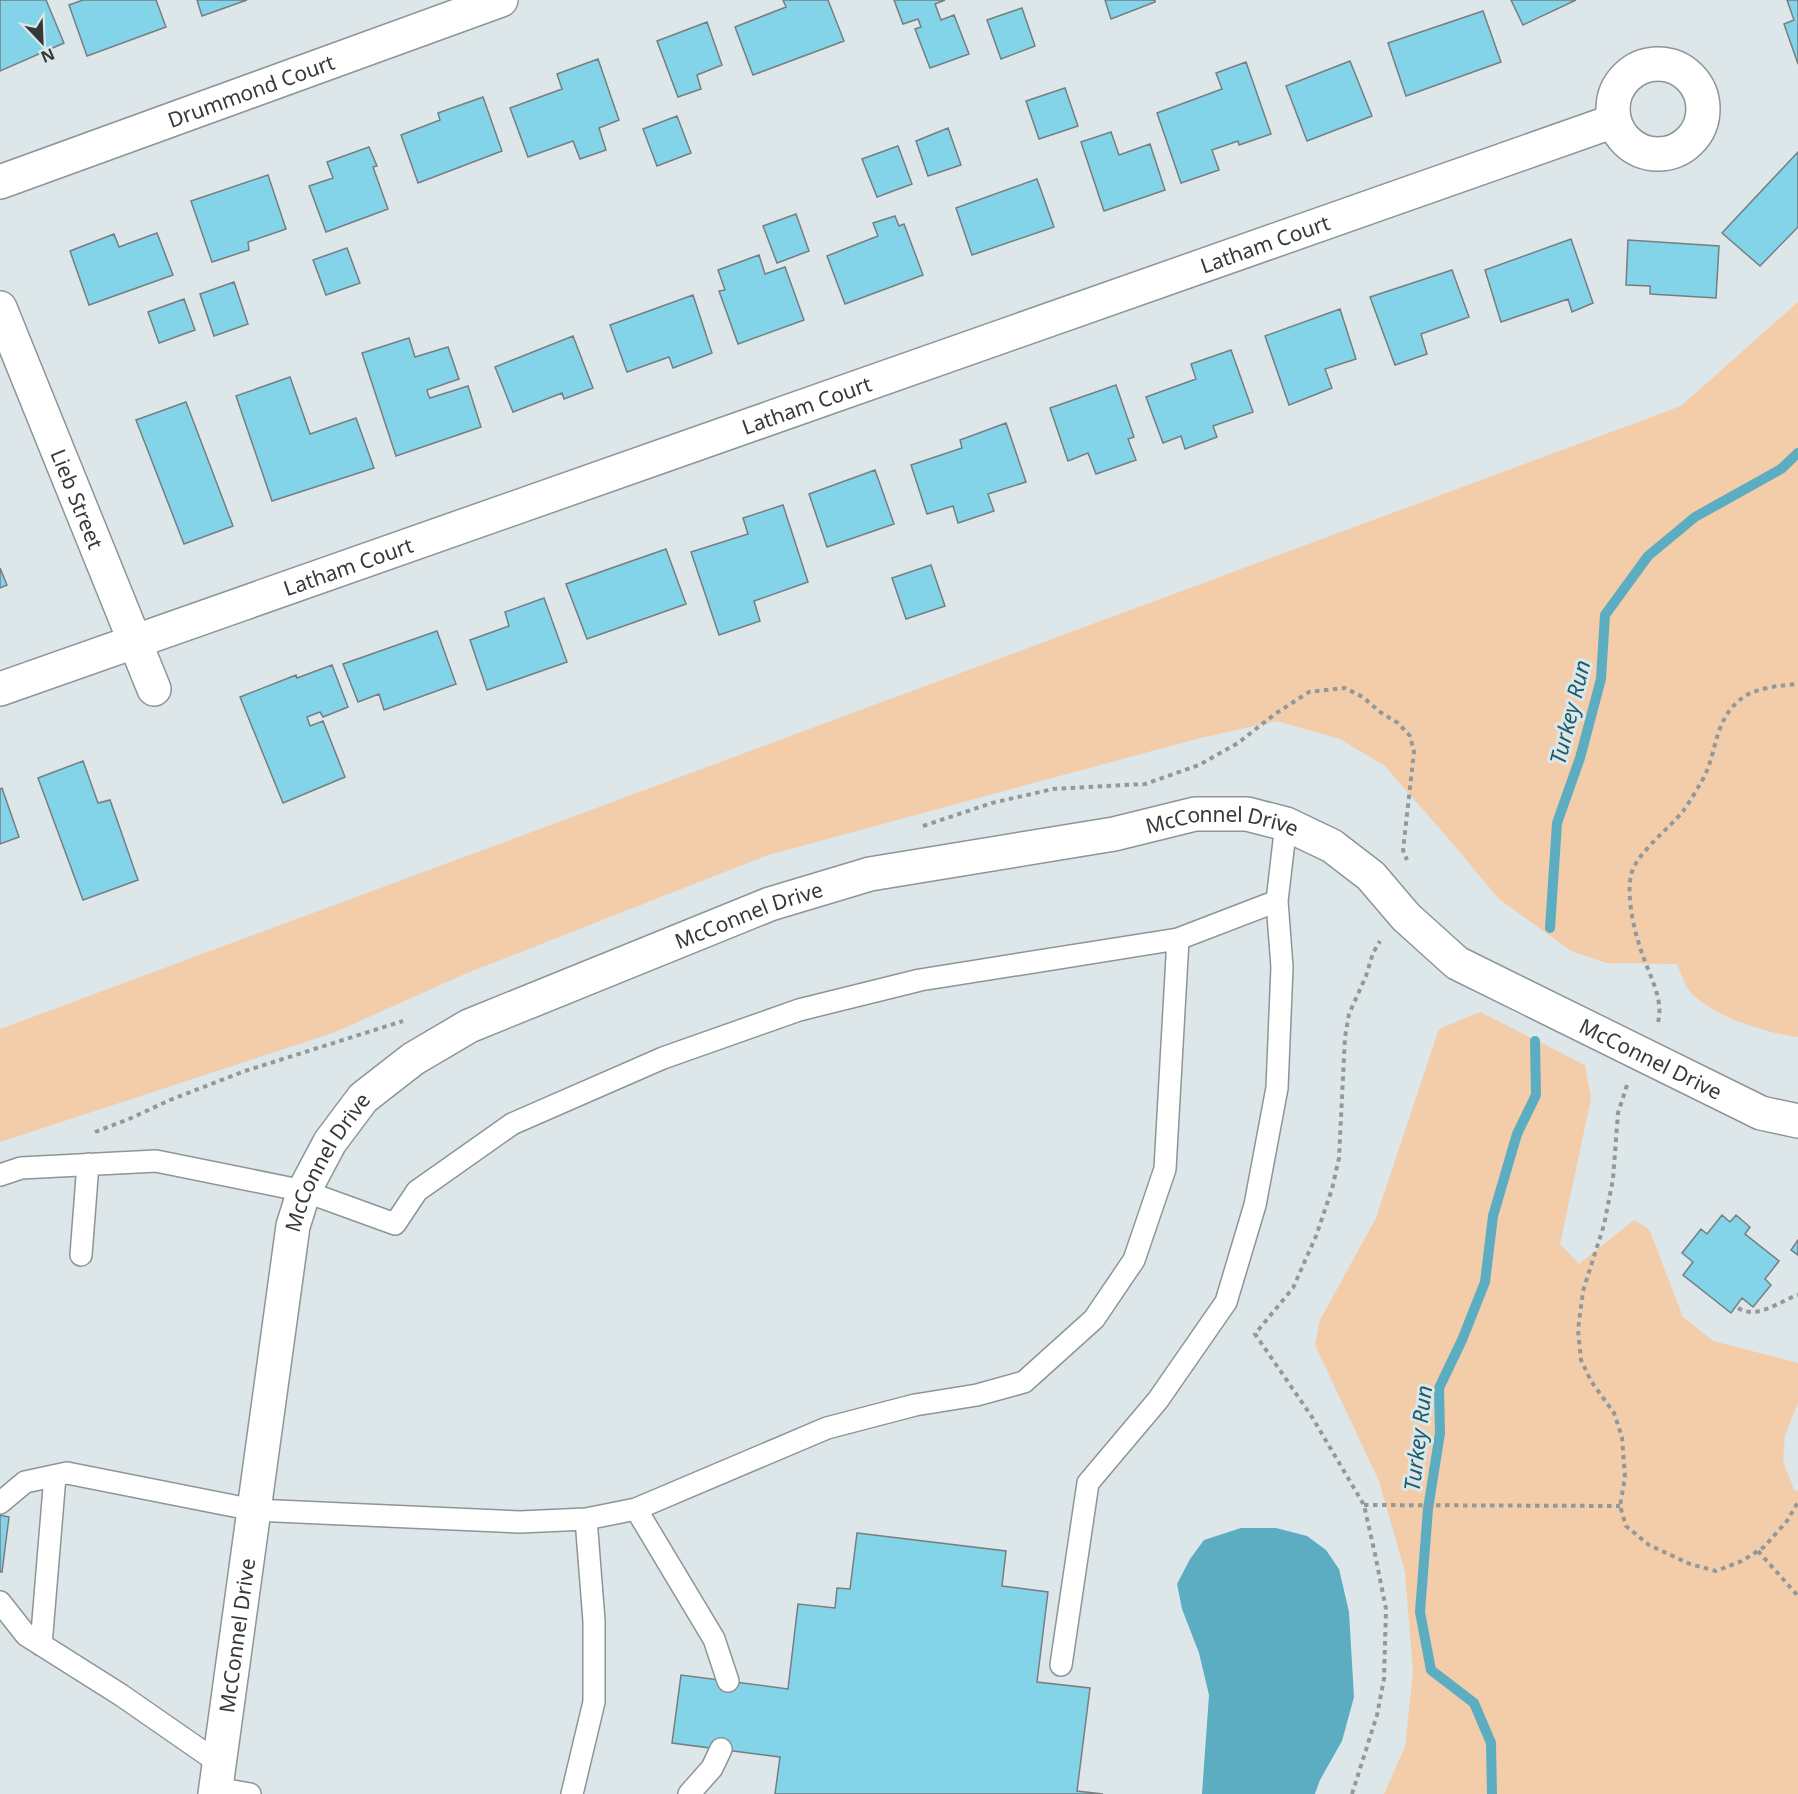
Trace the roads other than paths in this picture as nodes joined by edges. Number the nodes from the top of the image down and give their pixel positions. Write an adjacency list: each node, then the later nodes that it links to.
1 (501, 0): 3 (street, Drummond Court)
2 (1614, 121): 5 (street, Latham Court)
3 (0, 182)
4 (0, 308): 5 (street, Lieb Street)
5 (135, 641): 6 (street, Latham Court); 7 (street, Lieb Street)
6 (0, 689)
7 (154, 689)
8 (1286, 824): 9 (lane); 11 (street, McConnel Drive); 14 (street, McConnel Drive)
9 (1276, 901): 10 (lane); 23 (lane)
10 (1178, 939): 14 (lane); 18 (lane)
11 (1798, 1121)
12 (88, 1164): 13 (lane); 14 (lane); 15 (lane)
13 (0, 1175)
14 (304, 1191): 19 (street, McConnel Drive)
15 (81, 1255)
16 (55, 1476): 17 (lane); 19 (lane); 22 (lane)
17 (0, 1503)
18 (636, 1509): 20 (lane); 24 (lane)
19 (254, 1510): 20 (lane); 26 (street, McConnel Drive)
20 (586, 1519): 28 (lane)
21 (0, 1602): 22 (lane)
22 (41, 1645): 26 (lane)
23 (1061, 1665)
24 (728, 1681)
25 (721, 1749): 29 (lane)
26 (216, 1782): 27 (lane)
27 (250, 1794)
28 (572, 1794)
29 (689, 1794)

